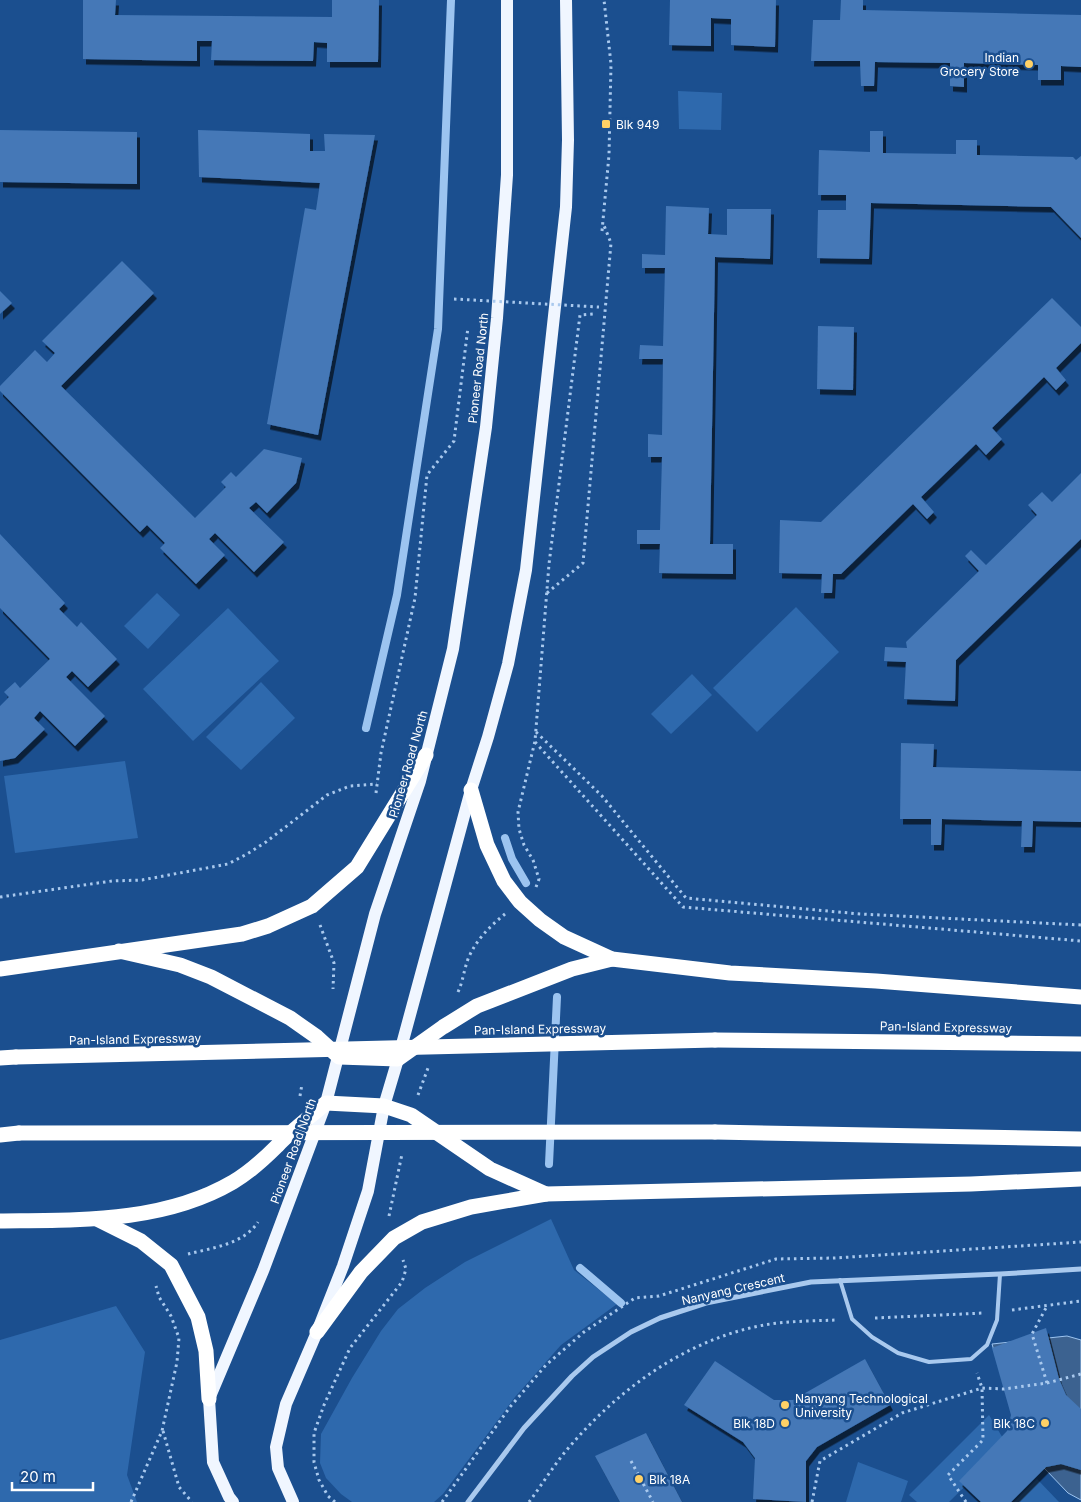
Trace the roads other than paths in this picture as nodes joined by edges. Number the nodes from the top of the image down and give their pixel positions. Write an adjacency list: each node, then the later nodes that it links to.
1 (507, 0): 3 (main road, Pioneer Road North)
2 (566, 0): 4 (main road)
3 (426, 755): 5 (highway); 10 (main road, Pioneer Road North)
4 (471, 790): 6 (highway); 12 (main road)
5 (119, 951): 7 (highway); 10 (highway)
6 (612, 959): 8 (highway); 12 (highway)
7 (0, 969)
8 (1081, 997)
9 (1081, 1044): 11 (highway, Pan-Island Expressway, bridge)
10 (339, 1057): 12 (highway); 13 (main road, Pioneer Road North)
11 (0, 1058)
12 (398, 1058): 14 (main road)
13 (326, 1103): 14 (highway); 19 (highway); 25 (main road, Pioneer Road North)
14 (384, 1106): 18 (highway); 24 (main road)
15 (0, 1134): 16 (highway, bridge)
16 (1081, 1139)
17 (1081, 1179): 18 (highway)
18 (546, 1194): 24 (highway)
19 (97, 1219): 20 (highway); 25 (highway)
20 (0, 1221)
21 (1081, 1269): 22 (street, Nanyang Crescent)
22 (1000, 1274): 23 (street, Nanyang Crescent); 23 (lane)
23 (840, 1280): 28 (street, Nanyang Crescent)
24 (317, 1332): 27 (main road)
25 (209, 1399): 26 (main road, Pioneer Road North)
26 (233, 1502)
27 (293, 1502)
28 (468, 1502)

